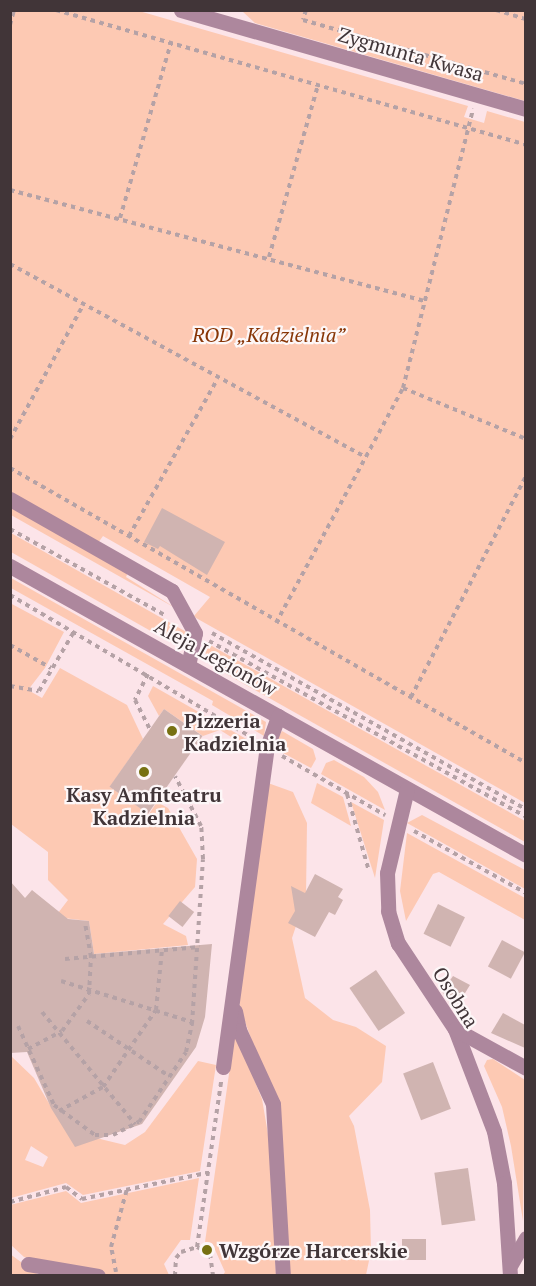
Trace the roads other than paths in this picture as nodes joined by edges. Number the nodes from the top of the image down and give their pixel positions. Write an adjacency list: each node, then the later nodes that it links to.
1 (181, 10): 2 (street, Zygmunta Kwasa)
2 (525, 109)
3 (10, 499): 5 (street)
4 (10, 566): 5 (street, Aleja Legionów)
5 (188, 665): 6 (street, Aleja Legionów)
6 (278, 716): 7 (street, Aleja Legionów); 9 (street)
7 (407, 789): 8 (street, Aleja Legionów); 10 (street, Osobna)
8 (525, 855)
9 (232, 999): 11 (street); 17 (street)
10 (455, 1029): 12 (street); 15 (street, Osobna)
11 (223, 1067)
12 (525, 1068)
13 (525, 1238): 15 (street, Osobna)
14 (28, 1264): 16 (street)
15 (510, 1270)
16 (98, 1275)
17 (283, 1275)

